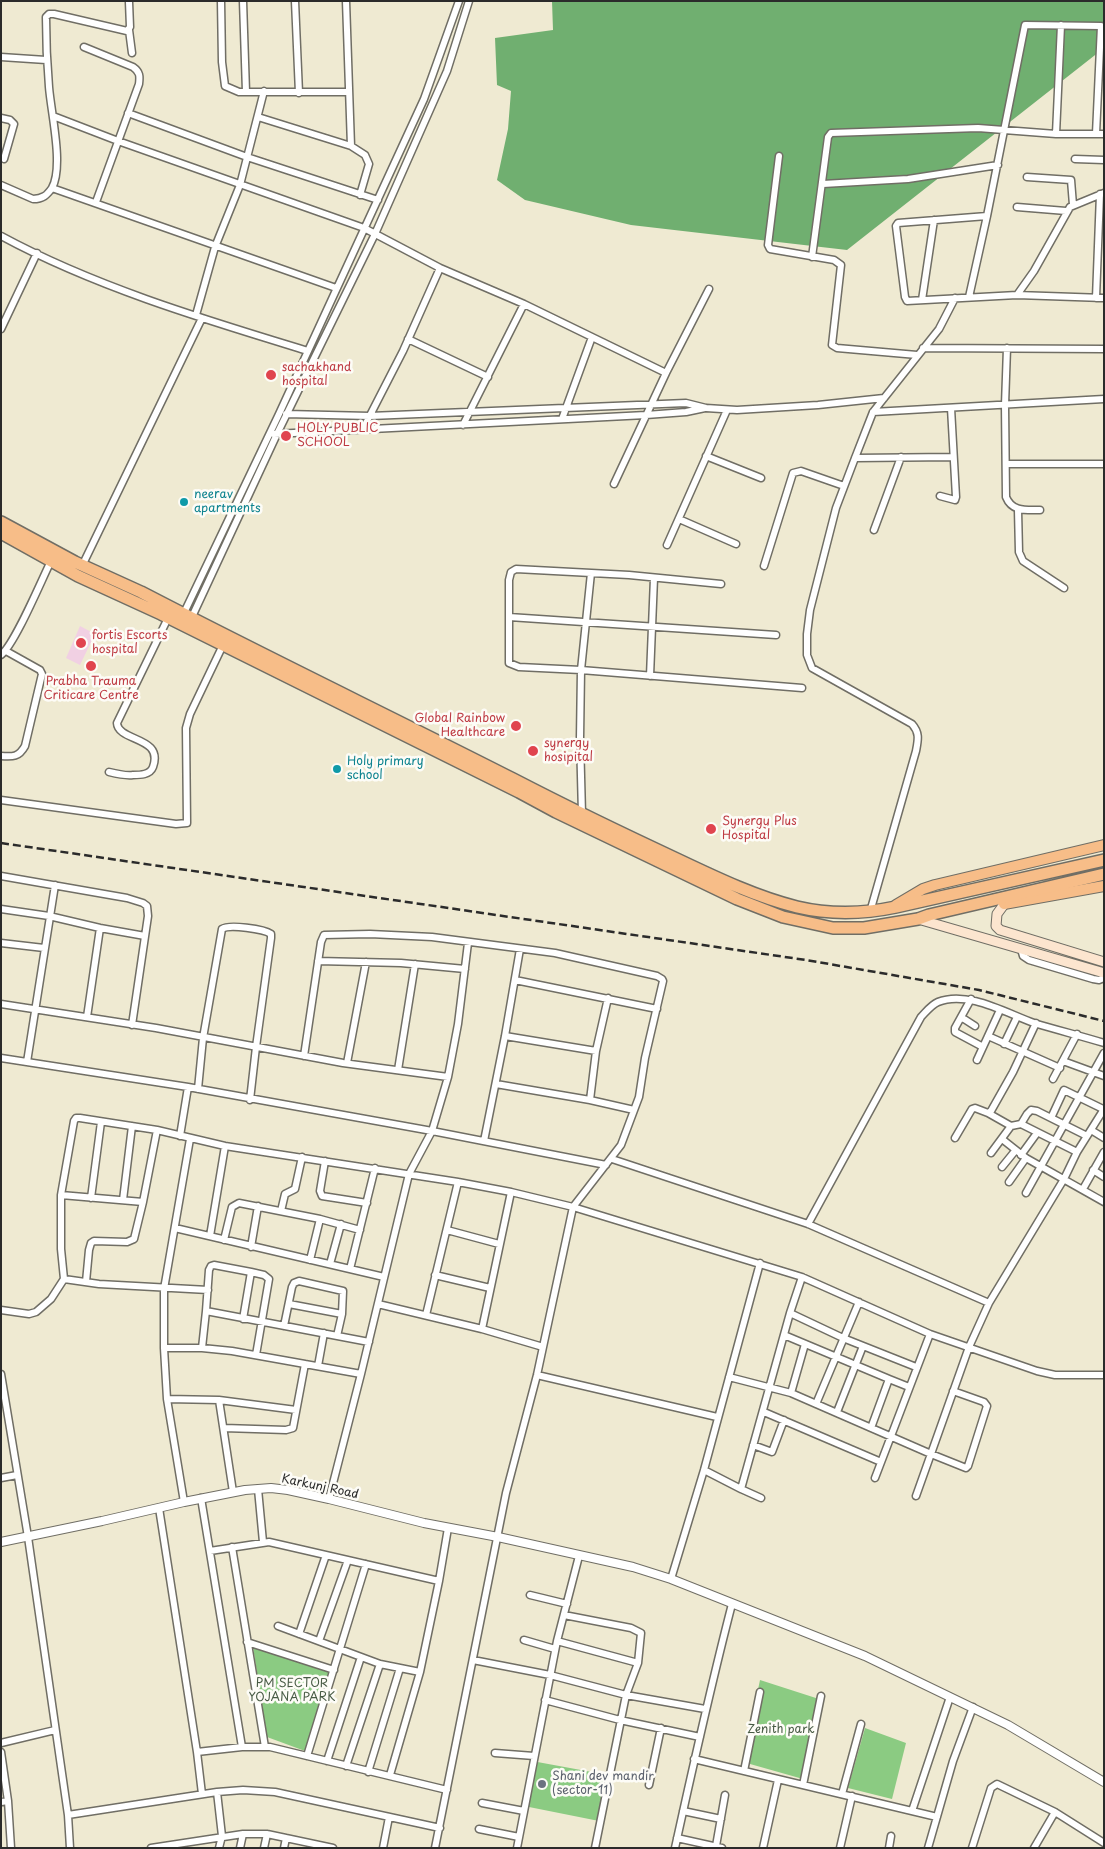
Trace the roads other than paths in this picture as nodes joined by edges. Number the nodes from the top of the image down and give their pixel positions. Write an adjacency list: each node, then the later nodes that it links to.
1 (221, 1): 14 (street)
2 (242, 1): 14 (street)
3 (295, 1): 17 (street)
4 (346, 1): 16 (street)
5 (459, 1): 40 (street)
6 (470, 1): 48 (street)
7 (129, 2): 9 (street)
8 (1061, 25): 22 (street); 23 (street); 24 (street)
9 (129, 30): 11 (street); 13 (street)
10 (84, 47): 18 (street)
11 (132, 53)
12 (1, 57): 13 (street)
13 (46, 60): 19 (street)
14 (246, 92): 15 (street)
15 (264, 92): 17 (street); 20 (street)
16 (348, 92): 17 (street); 26 (street)
17 (299, 93)
18 (128, 113): 25 (street); 28 (street)
19 (53, 116): 25 (street); 37 (street)
20 (258, 117): 26 (street); 28 (street)
21 (1, 118): 30 (street)
22 (1004, 131): 23 (street); 32 (street); 34 (street)
23 (1056, 134): 24 (street)
24 (1100, 134)
25 (118, 141): 35 (street); 41 (street)
26 (351, 146): 39 (street)
27 (779, 156): 52 (street)
28 (247, 157): 35 (street); 39 (street)
29 (1075, 158): 31 (street)
30 (4, 159)
31 (1104, 160)
32 (998, 165): 34 (street); 45 (street)
33 (1026, 177): 42 (street)
34 (823, 184): 52 (street)
35 (240, 185): 47 (street); 50 (street)
36 (1, 186): 37 (street)
37 (52, 188): 41 (street)
38 (1102, 194): 42 (street); 59 (street)
39 (360, 196): 40 (street)
40 (378, 200): 47 (street)
41 (96, 202): 50 (street)
42 (1073, 205): 44 (street)
43 (1017, 207): 44 (street)
44 (1066, 212): 56 (street)
45 (988, 216): 46 (street); 57 (street)
46 (934, 220): 61 (street); 61 (street)
47 (364, 228): 48 (street); 54 (street)
48 (375, 234): 53 (street); 85 (street)
49 (1, 236): 51 (street)
50 (216, 247): 54 (street); 63 (street)
51 (37, 253): 63 (street); 64 (street)
52 (812, 257): 71 (street)
53 (440, 268): 62 (street); 66 (street)
54 (336, 288): 70 (street)
55 (709, 290): 72 (street)
56 (1017, 296): 57 (street); 59 (street)
57 (969, 297): 58 (street)
58 (955, 298): 61 (street); 67 (street)
59 (1096, 298): 60 (street)
60 (1104, 298)
61 (922, 300)
62 (524, 304): 65 (street); 73 (street)
63 (199, 317): 70 (street); 112 (street)
64 (1, 329)
65 (592, 337): 72 (street); 80 (street)
66 (408, 339): 73 (street); 87 (street)
67 (923, 348): 68 (street); 71 (street)
68 (1006, 348): 69 (street); 77 (street)
69 (1104, 349)
70 (308, 350): 84 (street)
71 (917, 355): 74 (street)
72 (666, 373): 76 (street)
73 (488, 377): 82 (street)
74 (884, 398): 81 (street); 83 (street)
75 (1104, 399): 77 (street)
76 (652, 404): 78 (street); 80 (street); 86 (street)
77 (1005, 405): 79 (street); 97 (street)
78 (706, 408): 81 (street); 86 (street)
79 (951, 408): 83 (street); 95 (street)
80 (566, 409): 82 (street); 88 (street)
81 (727, 410): 93 (street)
82 (470, 412): 87 (street); 89 (street)
83 (873, 412): 96 (street)
84 (279, 414): 85 (street); 92 (street)
85 (288, 414): 87 (street); 91 (street)
86 (646, 415): 88 (street); 100 (street)
87 (370, 416): 90 (street)
88 (562, 420): 89 (street)
89 (463, 425): 90 (street)
90 (363, 429): 91 (street)
91 (277, 434): 92 (street); 118 (street)
92 (268, 435): 118 (street)
93 (706, 456): 99 (street); 105 (street)
94 (901, 457): 95 (street); 96 (street); 107 (street)
95 (953, 457): 102 (street)
96 (855, 458): 101 (street)
97 (1006, 464): 98 (street); 103 (street)
98 (1104, 464)
99 (761, 478)
100 (614, 484)
101 (844, 486): 113 (street); 142 (street)
102 (940, 496)
103 (1018, 510): 104 (street); 117 (street)
104 (1040, 510)
105 (679, 519): 109 (street); 110 (street)
106 (1, 522): 112 (highway)
107 (874, 530)
108 (1, 533): 111 (highway)
109 (736, 544)
110 (667, 545)
111 (51, 561): 120 (highway); 125 (street)
112 (82, 566): 118 (highway)
113 (764, 566)
114 (591, 573): 115 (street); 119 (street); 121 (street)
115 (654, 578): 116 (street); 122 (street)
116 (721, 584)
117 (1064, 588)
118 (188, 617): 132 (highway)
119 (509, 617): 121 (street); 126 (street)
120 (168, 618): 124 (highway); 130 (street)
121 (586, 622): 122 (street); 126 (street)
122 (652, 625): 123 (street); 127 (street)
123 (776, 635)
124 (223, 645): 131 (street); 144 (highway)
125 (4, 653): 129 (street)
126 (581, 670): 127 (street); 132 (street)
127 (650, 676): 128 (street)
128 (802, 688)
129 (1, 756)
130 (109, 772)
131 (1, 800)
132 (582, 815): 142 (highway)
133 (1104, 845): 141 (main road)
134 (1104, 860): 141 (highway)
135 (1104, 874): 139 (highway)
136 (1, 876): 137 (street)
137 (55, 884): 143 (street); 146 (street)
138 (1104, 886): 139 (main road)
139 (1007, 900): 144 (highway); 154 (main road)
140 (1, 909): 143 (street)
141 (888, 909): 142 (highway)
142 (870, 912)
143 (49, 916): 145 (street); 149 (street)
144 (918, 919): 151 (main road)
145 (100, 928): 146 (street); 166 (street)
146 (145, 936): 170 (street)
147 (1, 943): 149 (street)
148 (468, 943): 150 (street); 152 (street); 156 (street)
149 (44, 948): 164 (street)
150 (520, 949): 159 (street); 163 (street)
151 (1023, 950): 157 (main road); 158 (street)
152 (318, 960): 153 (street); 183 (street)
153 (366, 962): 155 (street); 187 (street)
154 (1104, 962)
155 (415, 964): 156 (street); 189 (street)
156 (465, 969): 192 (street)
157 (1104, 974)
158 (1104, 978)
159 (515, 980): 160 (street); 173 (street)
160 (608, 998): 163 (street); 180 (street)
161 (971, 999): 165 (street); 167 (street); 253 (street)
162 (1, 1004): 164 (street)
163 (658, 1008): 201 (street)
164 (35, 1009): 166 (street); 186 (street)
165 (1000, 1010): 168 (street); 174 (street)
166 (87, 1017): 170 (street)
167 (961, 1017): 171 (street); 179 (street)
168 (1017, 1017): 169 (street); 177 (street)
169 (1036, 1023): 172 (street); 181 (street)
170 (132, 1025): 175 (street)
171 (976, 1026)
172 (1077, 1034): 176 (street); 188 (street)
173 (505, 1036): 180 (street); 194 (street)
174 (988, 1036): 177 (street); 179 (street)
175 (203, 1038): 178 (street); 178 (street); 196 (street)
176 (1104, 1043)
177 (1004, 1044): 181 (street)
178 (256, 1047): 183 (street); 198 (street)
179 (983, 1047): 185 (street)
180 (596, 1051): 199 (street)
181 (1022, 1052): 188 (street); 202 (street)
182 (1104, 1053): 190 (street)
183 (304, 1056): 187 (street)
184 (1, 1058): 186 (street)
185 (976, 1060)
186 (27, 1062): 195 (street)
187 (347, 1064): 189 (street)
188 (1061, 1065): 190 (street); 193 (street)
189 (398, 1070): 192 (street)
190 (1093, 1072): 191 (street); 197 (street)
191 (1104, 1076)
192 (448, 1077): 211 (street)
193 (1053, 1079)
194 (496, 1084): 199 (street); 220 (street)
195 (188, 1088): 196 (street); 213 (street)
196 (198, 1090): 198 (street)
197 (1079, 1098): 200 (street); 203 (street); 206 (street)
198 (250, 1100): 211 (street)
199 (590, 1100): 201 (street)
200 (1104, 1109): 210 (street)
201 (634, 1110): 227 (street)
202 (988, 1114): 208 (street); 215 (street)
203 (1051, 1118): 205 (street); 206 (street)
204 (101, 1122): 207 (street); 242 (street); 243 (street)
205 (1020, 1124): 208 (street); 212 (street)
206 (1064, 1125): 214 (street); 219 (street)
207 (132, 1126): 209 (street); 244 (street)
208 (1011, 1126): 218 (street)
209 (157, 1130): 213 (street); 245 (street)
210 (1091, 1130): 214 (street); 216 (street)
211 (432, 1131): 220 (street); 234 (street)
212 (1037, 1132): 219 (street); 225 (street)
213 (180, 1136): 217 (street)
214 (1087, 1136): 222 (street)
215 (955, 1138)
216 (1104, 1138)
217 (190, 1139): 221 (street); 254 (street)
218 (1002, 1139): 223 (street); 225 (street)
219 (1055, 1141): 222 (street); 230 (street)
220 (484, 1142): 229 (street)
221 (225, 1146): 226 (street); 257 (street)
222 (1077, 1152): 236 (street)
223 (991, 1153)
224 (1103, 1153): 233 (street)
225 (1021, 1154): 230 (street); 232 (street); 238 (street)
226 (302, 1157): 228 (street); 250 (street)
227 (612, 1159): 229 (street); 253 (street)
228 (325, 1161): 231 (street); 247 (street)
229 (606, 1165): 249 (street)
230 (1040, 1166): 236 (street); 241 (street)
231 (375, 1168): 234 (street); 247 (street)
232 (1002, 1168)
233 (1093, 1170): 235 (street); 239 (street)
234 (409, 1174): 237 (street); 267 (street)
235 (1104, 1177)
236 (1064, 1179): 239 (street); 275 (street)
237 (458, 1182): 240 (street); 256 (street)
238 (1009, 1182)
239 (1083, 1189): 246 (street)
240 (511, 1192): 249 (street); 259 (street)
241 (1026, 1193)
242 (61, 1195): 243 (street); 269 (street)
243 (92, 1198): 244 (street)
244 (123, 1200): 245 (street)
245 (143, 1202): 270 (street)
246 (1104, 1202)
247 (367, 1203): 255 (street)
248 (258, 1206): 250 (street); 258 (street); 260 (street)
249 (573, 1208): 262 (street); 295 (street)
250 (281, 1211): 251 (street)
251 (320, 1219): 252 (street); 261 (street)
252 (341, 1224): 255 (street); 263 (street)
253 (808, 1224): 275 (street)
254 (175, 1228): 257 (street); 271 (street)
255 (360, 1230): 264 (street)
256 (447, 1230): 259 (street); 266 (street)
257 (210, 1236): 258 (street)
258 (224, 1240): 260 (street)
259 (499, 1244): 272 (street)
260 (251, 1246): 261 (street)
261 (310, 1260): 263 (street)
262 (760, 1263): 268 (street); 309 (street)
263 (330, 1264): 264 (street)
264 (350, 1269): 267 (street)
265 (251, 1272): 273 (street); 283 (street); 284 (street)
266 (435, 1275): 272 (street); 282 (street)
267 (384, 1277): 277 (street)
268 (802, 1277): 274 (street); 280 (street)
269 (64, 1279): 270 (street); 278 (street)
270 (86, 1282): 271 (street)
271 (164, 1288): 273 (street); 297 (street)
272 (490, 1288): 286 (street)
273 (208, 1290): 279 (street)
274 (859, 1302): 288 (street); 291 (street)
275 (988, 1303): 296 (street)
276 (289, 1304): 281 (street); 281 (street); 285 (street)
277 (378, 1304): 282 (street); 292 (street)
278 (1, 1310)
279 (206, 1311): 283 (street); 298 (street)
280 (790, 1313): 289 (street); 291 (street)
281 (342, 1314): 290 (street)
282 (426, 1315): 286 (street)
283 (243, 1319): 284 (street)
284 (262, 1322): 285 (street); 299 (street)
285 (284, 1326): 287 (street)
286 (482, 1329): 295 (street)
287 (324, 1333): 290 (street); 303 (street)
288 (930, 1334): 296 (street); 304 (street)
289 (784, 1335): 293 (street); 311 (street)
290 (338, 1336): 292 (street)
291 (843, 1338): 294 (street); 300 (street)
292 (369, 1342): 306 (street)
293 (805, 1344): 300 (street); 314 (street)
294 (864, 1346): 302 (street); 304 (street)
295 (543, 1347): 307 (street)
296 (969, 1347): 308 (street); 313 (street)
297 (164, 1348): 298 (street); 315 (street)
298 (202, 1348): 299 (street)
299 (256, 1355): 301 (street)
300 (835, 1357): 302 (street); 317 (street)
301 (304, 1364): 303 (street); 318 (street)
302 (855, 1365): 310 (street); 320 (street)
303 (318, 1366): 306 (street)
304 (916, 1367): 312 (street)
305 (1, 1374): 330 (street)
306 (361, 1374): 339 (street)
307 (537, 1375): 321 (street); 344 (street)
308 (1104, 1375)
309 (729, 1377): 311 (street); 321 (street)
310 (889, 1379): 312 (street); 324 (street)
311 (771, 1386): 314 (street); 319 (street)
312 (909, 1387): 325 (street)
313 (953, 1391): 327 (street); 327 (street)
314 (791, 1393): 317 (street)
315 (167, 1399): 316 (street); 340 (street)
316 (218, 1400): 318 (street); 323 (street)
317 (816, 1404): 320 (street)
318 (296, 1410): 323 (street)
319 (764, 1412): 322 (street); 326 (street)
320 (837, 1412): 324 (street)
321 (717, 1417): 329 (street)
322 (784, 1420): 326 (street); 328 (street)
323 (224, 1428): 335 (street)
324 (871, 1428): 325 (street)
325 (891, 1437): 327 (street); 328 (street)
326 (754, 1446): 334 (street)
327 (931, 1454): 336 (street)
328 (881, 1462): 332 (street)
329 (704, 1470): 334 (street); 353 (street)
330 (17, 1475): 331 (street); 343 (street)
331 (1, 1478)
332 (875, 1478)
333 (258, 1489): 335 (street, Karkunj Road); 339 (street, Karkunj Road); 346 (street)
334 (741, 1489): 338 (street)
335 (233, 1492): 337 (street, Karkunj Road)
336 (916, 1496)
337 (201, 1498): 340 (street, Karkunj Road); 348 (street)
338 (761, 1498)
339 (329, 1499): 342 (street, Karkunj Road)
340 (184, 1502): 341 (street, Karkunj Road)
341 (159, 1508): 343 (street, Karkunj Road); 391 (street)
342 (448, 1528): 344 (street, Karkunj Road); 354 (street)
343 (28, 1537): 345 (street, Karkunj Road); 385 (street)
344 (498, 1537): 350 (street, Karkunj Road); 368 (street)
345 (1, 1542)
346 (263, 1542): 347 (street); 349 (street)
347 (232, 1547): 348 (street); 364 (street)
348 (210, 1551): 388 (street)
349 (326, 1555): 351 (street); 360 (street)
350 (579, 1556): 353 (street, Karkunj Road); 356 (street)
351 (348, 1560): 352 (street); 362 (street)
352 (366, 1564): 354 (street); 365 (street)
353 (670, 1579): 357 (street, Karkunj Road)
354 (439, 1581): 373 (street)
355 (530, 1595): 356 (street)
356 (567, 1604): 358 (street)
357 (732, 1604): 378 (street, Karkunj Road); 381 (street)
358 (564, 1615): 363 (street); 369 (street)
359 (278, 1626): 360 (street)
360 (299, 1634): 362 (street)
361 (524, 1640): 366 (street)
362 (319, 1641): 365 (street)
363 (557, 1641): 366 (street); 369 (street)
364 (247, 1642): 372 (street); 389 (street)
365 (340, 1649): 367 (street); 372 (street)
366 (555, 1650): 374 (street)
367 (361, 1656): 370 (street); 396 (street)
368 (474, 1660): 374 (street); 405 (street)
369 (638, 1663): 376 (street)
370 (380, 1664): 371 (street); 397 (street)
371 (400, 1668): 373 (street); 399 (street)
372 (334, 1670): 393 (street)
373 (420, 1672): 400 (street)
374 (550, 1675): 376 (street); 379 (street)
375 (760, 1692): 398 (street)
376 (626, 1695): 381 (street); 382 (street)
377 (821, 1696): 404 (street)
378 (950, 1697): 380 (street, Karkunj Road); 415 (street)
379 (545, 1700): 382 (street); 394 (street)
380 (973, 1707): 402 (street, Karkunj Road); 419 (street)
381 (705, 1709): 386 (street)
382 (620, 1720): 384 (street); 444 (street)
383 (860, 1724): 408 (street)
384 (660, 1728): 386 (street); 403 (street)
385 (55, 1730): 387 (street); 417 (street)
386 (700, 1737): 395 (street)
387 (1, 1743)
388 (242, 1747): 389 (street); 391 (street)
389 (265, 1747): 393 (street)
390 (1, 1752): 411 (street)
391 (197, 1752): 407 (street)
392 (494, 1753): 394 (street)
393 (307, 1756): 396 (street)
394 (534, 1756): 413 (street)
395 (694, 1759): 398 (street); 414 (street)
396 (327, 1761): 397 (street)
397 (346, 1766): 399 (street)
398 (744, 1771): 401 (street)
399 (368, 1772): 400 (street)
400 (390, 1775): 405 (street)
401 (778, 1780): 404 (street); 446 (street)
402 (1104, 1782)
403 (649, 1785)
404 (803, 1785): 408 (street)
405 (448, 1790): 421 (street)
406 (217, 1792): 407 (street); 418 (street); 425 (street)
407 (202, 1794): 417 (street)
408 (842, 1794): 410 (street)
409 (725, 1795): 420 (street)
410 (852, 1796): 415 (street); 447 (street)
411 (4, 1801): 433 (street)
412 (482, 1803): 413 (street)
413 (524, 1811): 427 (street)
414 (683, 1811): 420 (street); 429 (street)
415 (912, 1811): 419 (street)
416 (1055, 1812): 430 (street); 450 (street); 451 (street)
417 (68, 1815): 434 (street)
418 (389, 1817): 421 (street); 441 (street)
419 (937, 1817): 449 (street)
420 (721, 1819): 432 (street)
421 (440, 1828): 442 (street)
422 (479, 1829): 427 (street)
423 (243, 1834): 424 (street); 425 (street); 437 (street)
424 (267, 1834): 428 (street); 438 (street)
425 (222, 1836): 435 (street); 436 (street)
426 (891, 1836): 448 (street)
427 (519, 1837): 443 (street)
428 (286, 1838): 431 (street); 439 (street)
429 (677, 1838): 432 (street); 445 (street)
430 (1104, 1843)
431 (307, 1845): 440 (street)
432 (719, 1847)
433 (11, 1848)
434 (70, 1848)
435 (151, 1848)
436 (219, 1848)
437 (240, 1848)
438 (264, 1848)
439 (284, 1848)
440 (334, 1848)
441 (383, 1848)
442 (435, 1848)
443 (517, 1848)
444 (595, 1848)
445 (674, 1848)
446 (763, 1848)
447 (840, 1848)
448 (889, 1848)
449 (928, 1848)
450 (972, 1848)
451 (1034, 1848)

